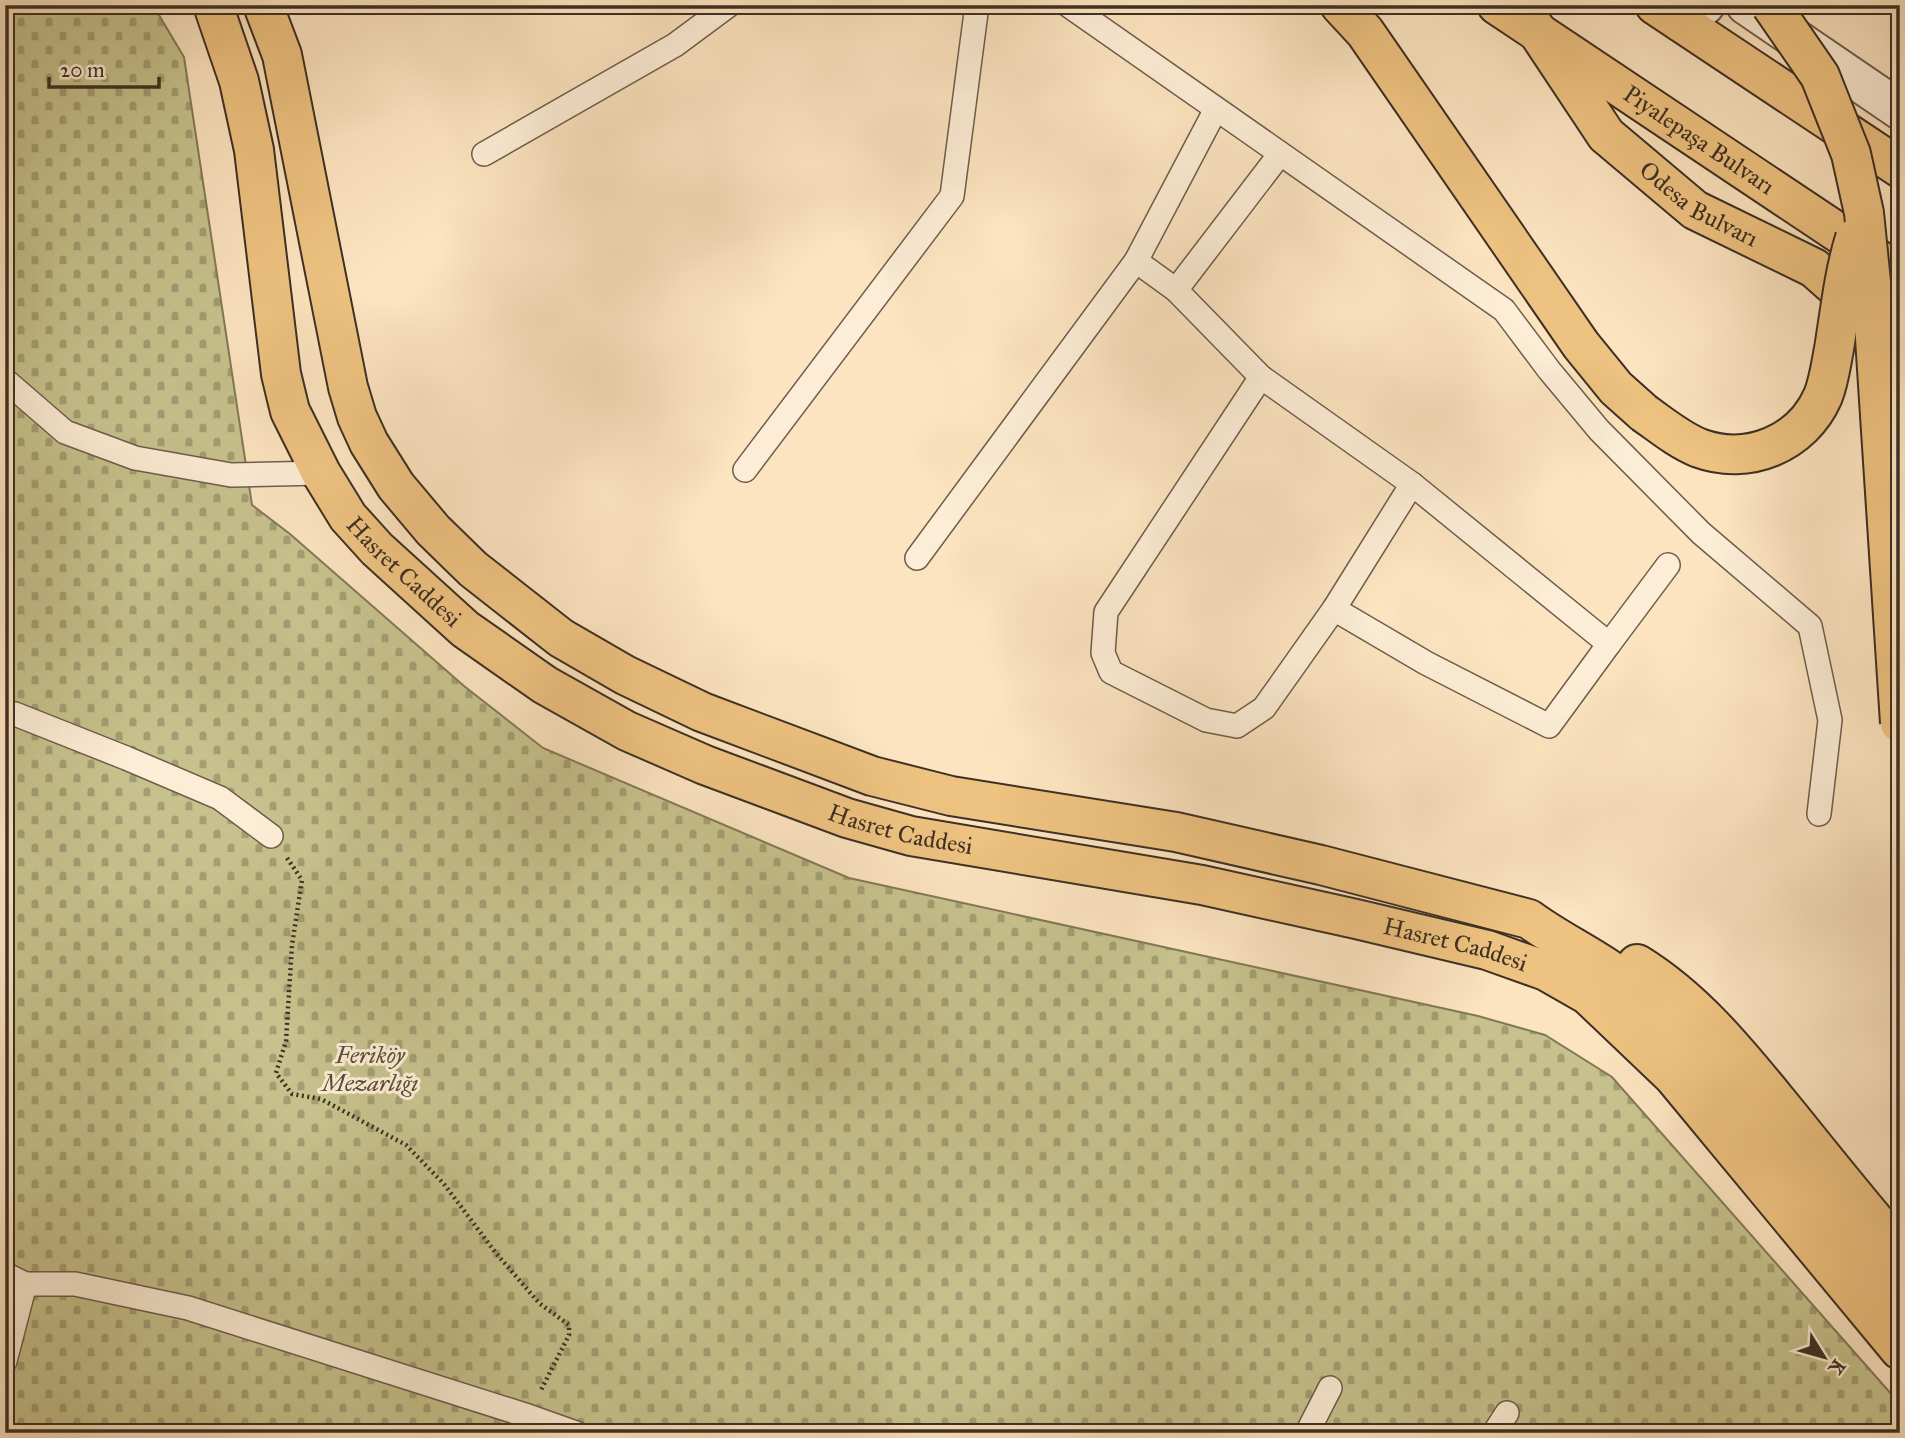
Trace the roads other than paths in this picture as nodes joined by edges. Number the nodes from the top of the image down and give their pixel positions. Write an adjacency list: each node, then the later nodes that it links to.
1 (213, 5): 26 (main road, Hasret Caddesi)
2 (263, 5): 24 (main road, Hasret Caddesi)
3 (729, 5): 14 (lane)
4 (977, 5): 25 (lane)
5 (1068, 5): 12 (lane)
6 (1340, 5): 17 (main road, bridge)
7 (1497, 5): 11 (main road, Piyalepaşa Bulvarı)
8 (1746, 5): 13 (street)
9 (1771, 5): 17 (main road, bridge)
10 (1681, 11): 16 (main road)
11 (1535, 29): 19 (main road, Piyalepaşa Bulvarı); 21 (main road, Odesa Bulvarı)
12 (1216, 110): 15 (lane); 18 (lane)
13 (1900, 110)
14 (484, 154)
15 (1280, 154): 20 (lane); 34 (lane)
16 (1900, 168)
17 (1864, 213): 33 (main road, bridge)
18 (1136, 261): 20 (lane); 28 (lane)
19 (1900, 274)
20 (1177, 290): 22 (lane)
21 (1900, 344)
22 (1261, 377): 27 (lane); 30 (lane)
23 (5, 380): 26 (lane)
24 (369, 443): 26 (main road); 36 (main road, Hasret Caddesi)
25 (745, 470)
26 (321, 473): 40 (main road, Hasret Caddesi)
27 (1412, 484): 30 (lane); 31 (lane)
28 (917, 558)
29 (1668, 565): 31 (lane)
30 (1334, 610): 31 (lane)
31 (1609, 644)
32 (5, 713): 35 (lane)
33 (1900, 723)
34 (1819, 814)
35 (271, 836)
36 (1529, 919): 37 (main road); 39 (main road, Hasret Caddesi)
37 (1900, 1251)
38 (15, 1279): 41 (lane); 44 (lane)
39 (1900, 1308)
40 (1900, 1350)
41 (5, 1361)
42 (1330, 1388): 45 (lane)
43 (1507, 1413): 46 (lane)
44 (576, 1433)
45 (1307, 1433)
46 (1494, 1433)

